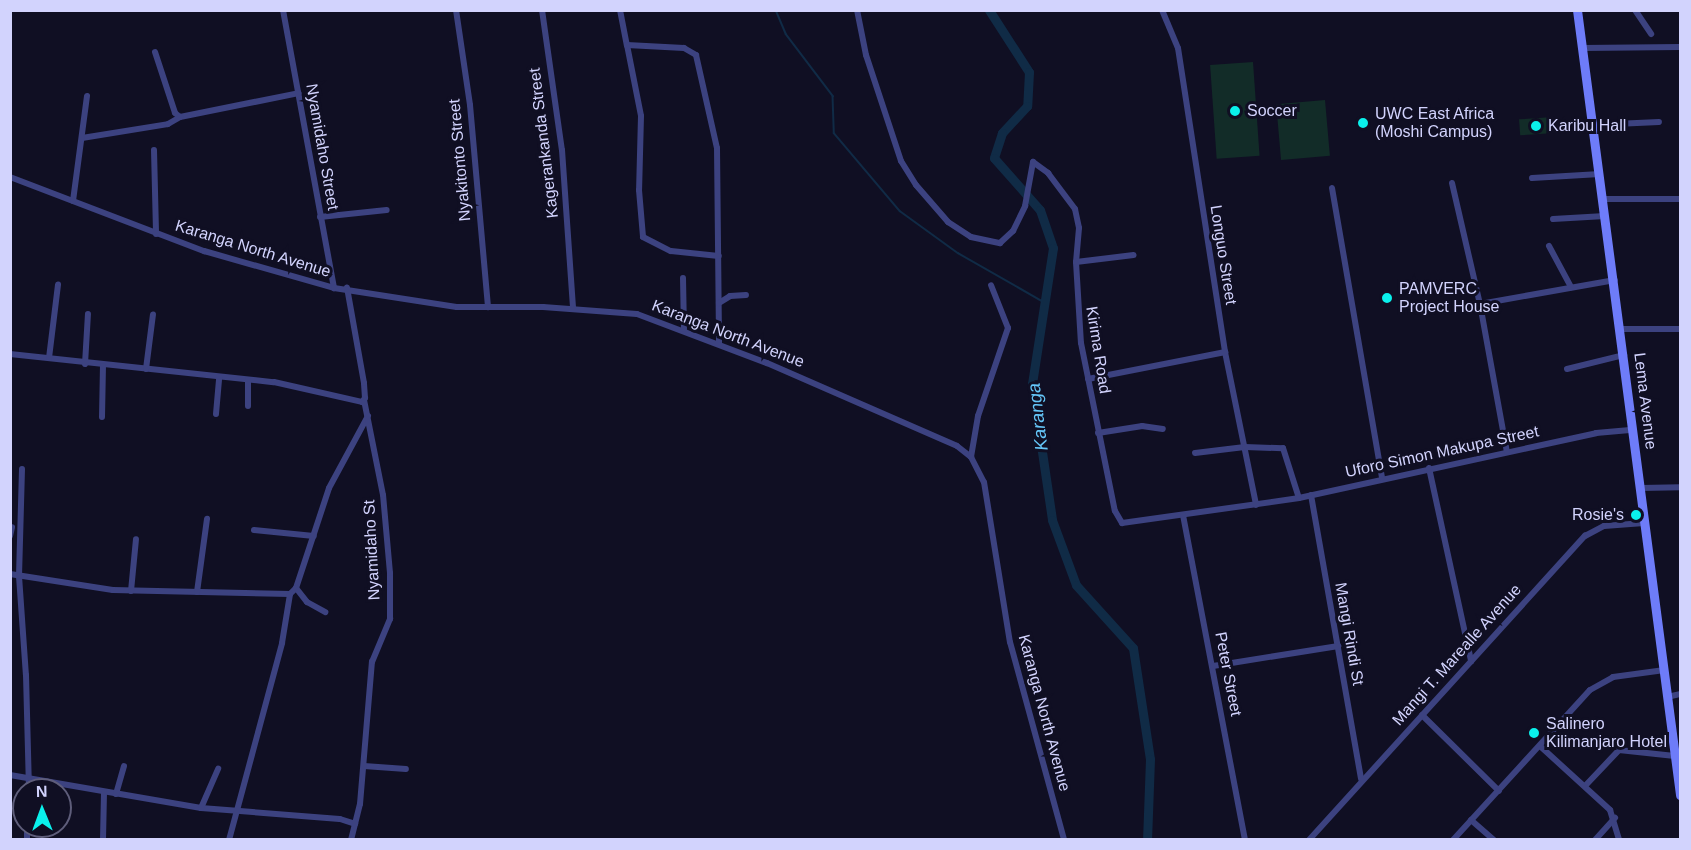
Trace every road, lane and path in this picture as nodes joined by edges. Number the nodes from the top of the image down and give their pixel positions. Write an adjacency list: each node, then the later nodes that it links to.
1 (283, 10): 14 (street, Nyamidaho Street)
2 (456, 10): 48 (street, Nyakitonto Street)
3 (542, 10): 49 (street, Kagerankanda Street)
4 (620, 10): 10 (street)
5 (857, 10): 37 (street, Kirima Road)
6 (1162, 10): 56 (street, Longuo Street)
7 (1577, 10): 12 (main road, Lema Avenue)
8 (1635, 10): 9 (street)
9 (1651, 34)
10 (627, 45): 36 (street); 36 (street)
11 (1680, 47): 12 (street)
12 (1582, 48): 18 (main road, Lema Avenue)
13 (155, 52): 16 (street)
14 (299, 93): 16 (street); 31 (street, Nyamidaho Street)
15 (87, 96): 19 (street)
16 (180, 117): 19 (street)
17 (1659, 122): 18 (street)
18 (1593, 125): 21 (main road, Lema Avenue)
19 (82, 138): 28 (street)
20 (154, 150): 33 (street)
21 (1600, 174): 23 (street); 26 (main road, Lema Avenue)
22 (10, 177): 28 (street, Karanga North Avenue)
23 (1532, 178)
24 (1452, 183): 47 (street)
25 (1332, 188): 81 (street)
26 (1604, 199): 27 (street); 30 (main road, Lema Avenue)
27 (1680, 199)
28 (73, 201): 33 (street, Karanga North Avenue)
29 (387, 210): 31 (street)
30 (1606, 216): 32 (street); 39 (main road, Lema Avenue)
31 (320, 217): 43 (street, Nyamidaho Street)
32 (1553, 219)
33 (156, 234): 43 (street, Karanga North Avenue)
34 (1549, 246): 42 (street)
35 (1134, 255): 37 (street)
36 (719, 256): 46 (street)
37 (1076, 262): 65 (street, Kirima Road)
38 (683, 278): 52 (street)
39 (1615, 280): 42 (street); 53 (main road, Lema Avenue)
40 (58, 285): 59 (street)
41 (991, 285): 78 (street)
42 (1571, 287): 47 (street)
43 (334, 288): 44 (street, Karanga North Avenue)
44 (347, 288): 48 (street, Karanga North Avenue); 67 (street, Nyamidaho St)
45 (746, 295): 46 (street)
46 (719, 303): 55 (street)
47 (1480, 304): 76 (street)
48 (488, 307): 49 (street, Karanga North Avenue)
49 (573, 309): 52 (street, Karanga North Avenue)
50 (88, 314): 60 (street)
51 (153, 314): 62 (street)
52 (684, 329): 55 (street, Karanga North Avenue)
53 (1621, 329): 54 (street); 58 (main road, Lema Avenue)
54 (1680, 329)
55 (719, 344): 78 (street, Karanga North Avenue)
56 (1226, 352): 65 (street); 75 (street, Longuo Street)
57 (10, 354): 59 (street)
58 (1624, 356): 63 (street); 73 (main road, Lema Avenue)
59 (49, 358): 60 (street)
60 (85, 363): 61 (street)
61 (103, 366): 62 (street); 71 (street)
62 (146, 369): 64 (street)
63 (1566, 369)
64 (219, 377): 66 (street); 69 (street)
65 (1088, 379): 74 (street, Kirima Road)
66 (248, 380): 67 (street); 68 (street)
67 (364, 400): 70 (street, Nyamidaho St)
68 (248, 406)
69 (216, 414)
70 (368, 416): 93 (street); 112 (street, Nyamidaho St)
71 (102, 417)
72 (1162, 429): 74 (street)
73 (1634, 430): 76 (street, Uforo Simon Makupa Street); 83 (main road, Lema Avenue)
74 (1098, 433): 87 (street, Kirima Road)
75 (1245, 447): 77 (street); 85 (street); 86 (street, Longuo Street)
76 (1508, 452): 79 (street, Uforo Simon Makupa Street)
77 (1195, 453)
78 (971, 458): 132 (street, Karanga North Avenue)
79 (1429, 468): 81 (street, Uforo Simon Makupa Street); 103 (street)
80 (22, 469): 96 (street)
81 (1382, 478): 84 (street, Uforo Simon Makupa Street)
82 (1680, 487): 83 (street)
83 (1641, 488): 89 (main road, Lema Avenue)
84 (1311, 495): 85 (street, Uforo Simon Makupa Street); 102 (street, Mangi Rindi St)
85 (1299, 498): 86 (street, Uforo Simon Makupa Street)
86 (1256, 505): 87 (street, Uforo Simon Makupa Street)
87 (1183, 515): 104 (street, Peter Street)
88 (207, 519): 99 (street)
89 (1644, 523): 103 (street, Mangi T. Marealle Avenue); 105 (main road, Lema Avenue)
90 (12, 528): 92 (street)
91 (254, 530): 93 (street)
92 (10, 536)
93 (314, 536): 97 (street)
94 (136, 539): 98 (street)
95 (10, 574): 96 (street)
96 (19, 576): 98 (street); 116 (street)
97 (296, 588): 100 (street); 101 (street)
98 (131, 591): 99 (street)
99 (197, 592): 100 (street)
100 (290, 594): 125 (street)
101 (325, 612)
102 (1338, 646): 104 (street); 117 (street, Mangi Rindi St)
103 (1471, 661): 108 (street, Mangi T. Marealle Avenue)
104 (1214, 666): 133 (street, Peter Street)
105 (1665, 670): 107 (main road, Lema Avenue); 109 (street)
106 (1680, 694): 107 (street)
107 (1667, 697): 110 (main road, Lema Avenue)
108 (1422, 715): 117 (street, Mangi T. Marealle Avenue); 120 (street)
109 (1540, 746): 119 (street); 120 (street)
110 (1675, 756): 119 (street); 123 (main road, Lema Avenue)
111 (124, 766): 122 (street)
112 (364, 766): 114 (street); 128 (street, Nyamidaho St)
113 (218, 769): 124 (street)
114 (406, 769)
115 (10, 775): 116 (street)
116 (29, 778)
117 (1361, 779): 134 (street, Mangi T. Marealle Avenue)
118 (72, 786): 121 (street)
119 (1585, 786): 126 (street)
120 (1499, 791): 127 (street)
121 (104, 792): 122 (street); 129 (street)
122 (116, 794): 124 (street)
123 (1680, 795)
124 (201, 808): 125 (street)
125 (237, 810): 128 (street); 130 (street)
126 (1615, 818): 137 (street); 138 (street)
127 (1471, 820): 135 (street); 136 (street)
128 (355, 824): 131 (street, Nyamidaho St)
129 (103, 840)
130 (229, 840)
131 (351, 840)
132 (1064, 840)
133 (1245, 840)
134 (1309, 840)
135 (1453, 840)
136 (1494, 840)
137 (1596, 840)
138 (1619, 840)

